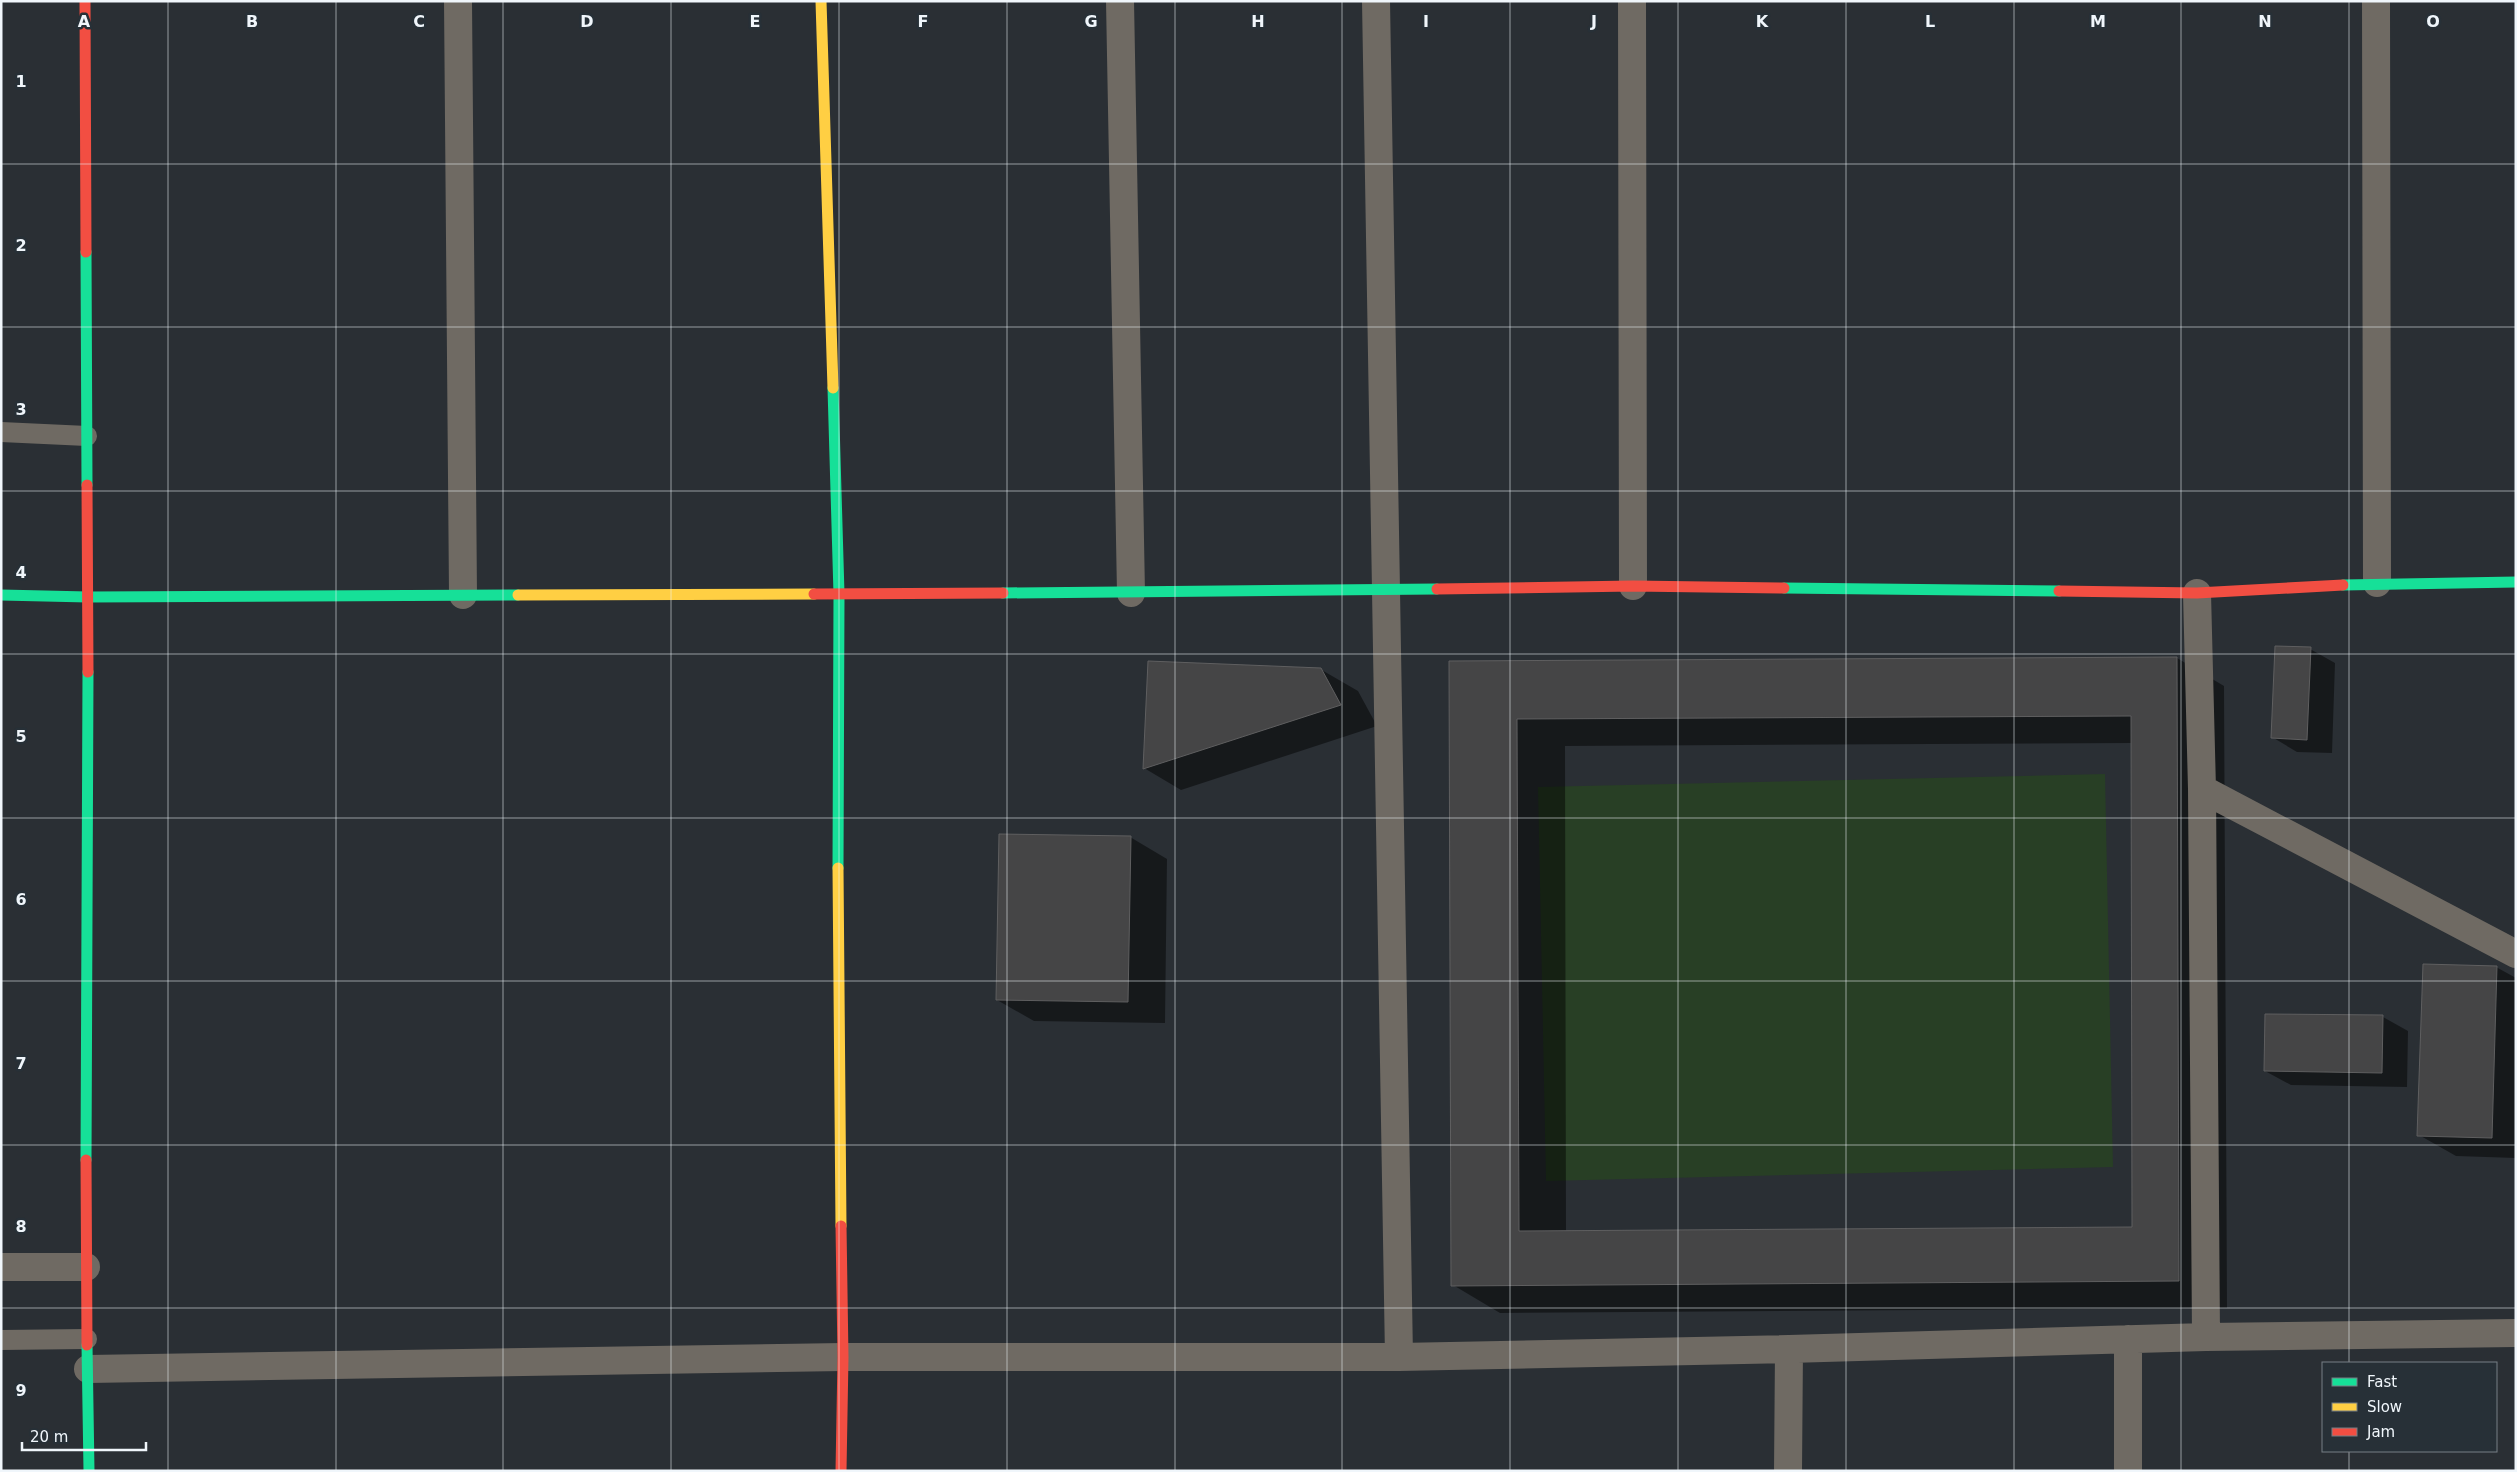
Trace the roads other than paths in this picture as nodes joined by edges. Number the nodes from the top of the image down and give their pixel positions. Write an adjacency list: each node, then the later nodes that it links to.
1 (85, 1): 9 (main road)
2 (458, 1): 16 (street)
3 (821, 1): 17 (main road)
4 (1120, 1): 15 (street)
5 (1376, 1): 13 (street)
6 (1632, 1): 12 (street)
7 (2376, 1): 11 (street)
8 (1, 432): 9 (lane)
9 (87, 436): 19 (main road)
10 (2516, 582): 11 (main road)
11 (2377, 584): 14 (main road)
12 (1633, 586): 13 (main road); 14 (main road)
13 (1384, 589): 15 (main road); 31 (street)
14 (2197, 592): 20 (street)
15 (1131, 593): 17 (main road)
16 (463, 594): 17 (main road); 19 (main road)
17 (839, 594): 30 (main road)
18 (1, 595): 19 (main road)
19 (88, 597): 23 (main road)
20 (2202, 789): 21 (street); 25 (street)
21 (2516, 954)
22 (1, 1267): 23 (street)
23 (86, 1267): 26 (main road)
24 (2516, 1333): 25 (street)
25 (2206, 1336): 27 (street)
26 (87, 1338): 28 (lane); 32 (main road)
27 (2128, 1339): 29 (street); 36 (street)
28 (1, 1340)
29 (1789, 1349): 31 (street); 35 (street)
30 (843, 1357): 31 (street); 32 (street); 34 (main road)
31 (1398, 1357)
32 (88, 1369): 33 (main road)
33 (88, 1471)
34 (841, 1471)
35 (1788, 1471)
36 (2128, 1471)

